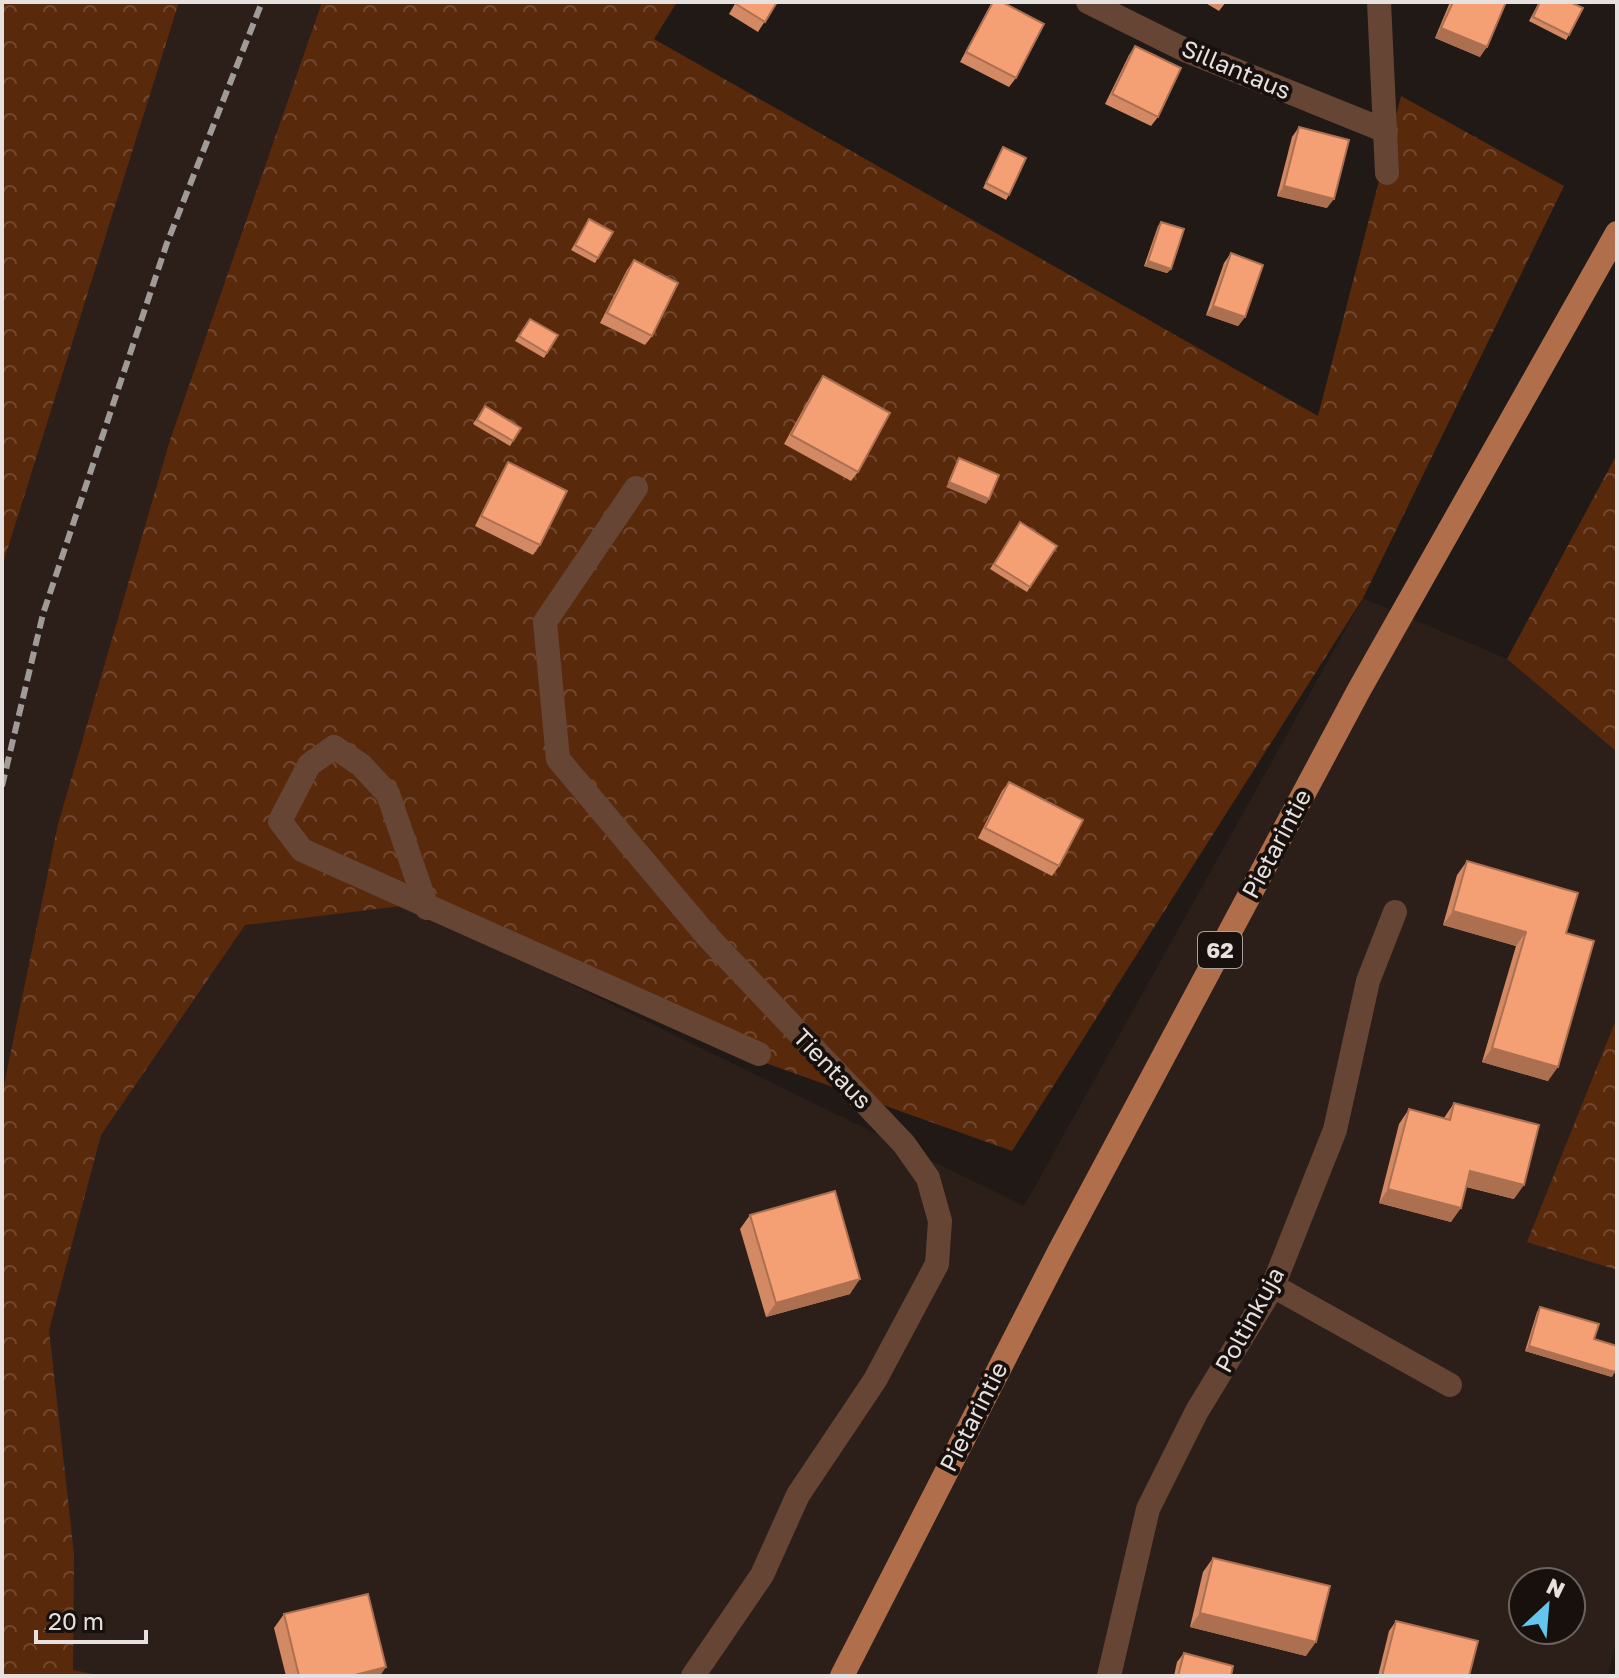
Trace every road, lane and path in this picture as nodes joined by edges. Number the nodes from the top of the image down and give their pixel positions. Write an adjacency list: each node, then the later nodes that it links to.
1 (1088, 2): 3 (street, Sillantaus)
2 (1379, 2): 3 (street)
3 (1386, 131): 4 (street)
4 (1387, 173)
5 (1617, 233): 13 (main road, Pietarintie / 62)
6 (636, 488): 12 (street, Tientaus)
7 (427, 908): 7 (street); 9 (street)
8 (1395, 912): 10 (street, Poltinkuja)
9 (759, 1054)
10 (1273, 1286): 11 (street); 14 (street, Poltinkuja)
11 (1450, 1385)
12 (693, 1676)
13 (842, 1676)
14 (1109, 1676)

